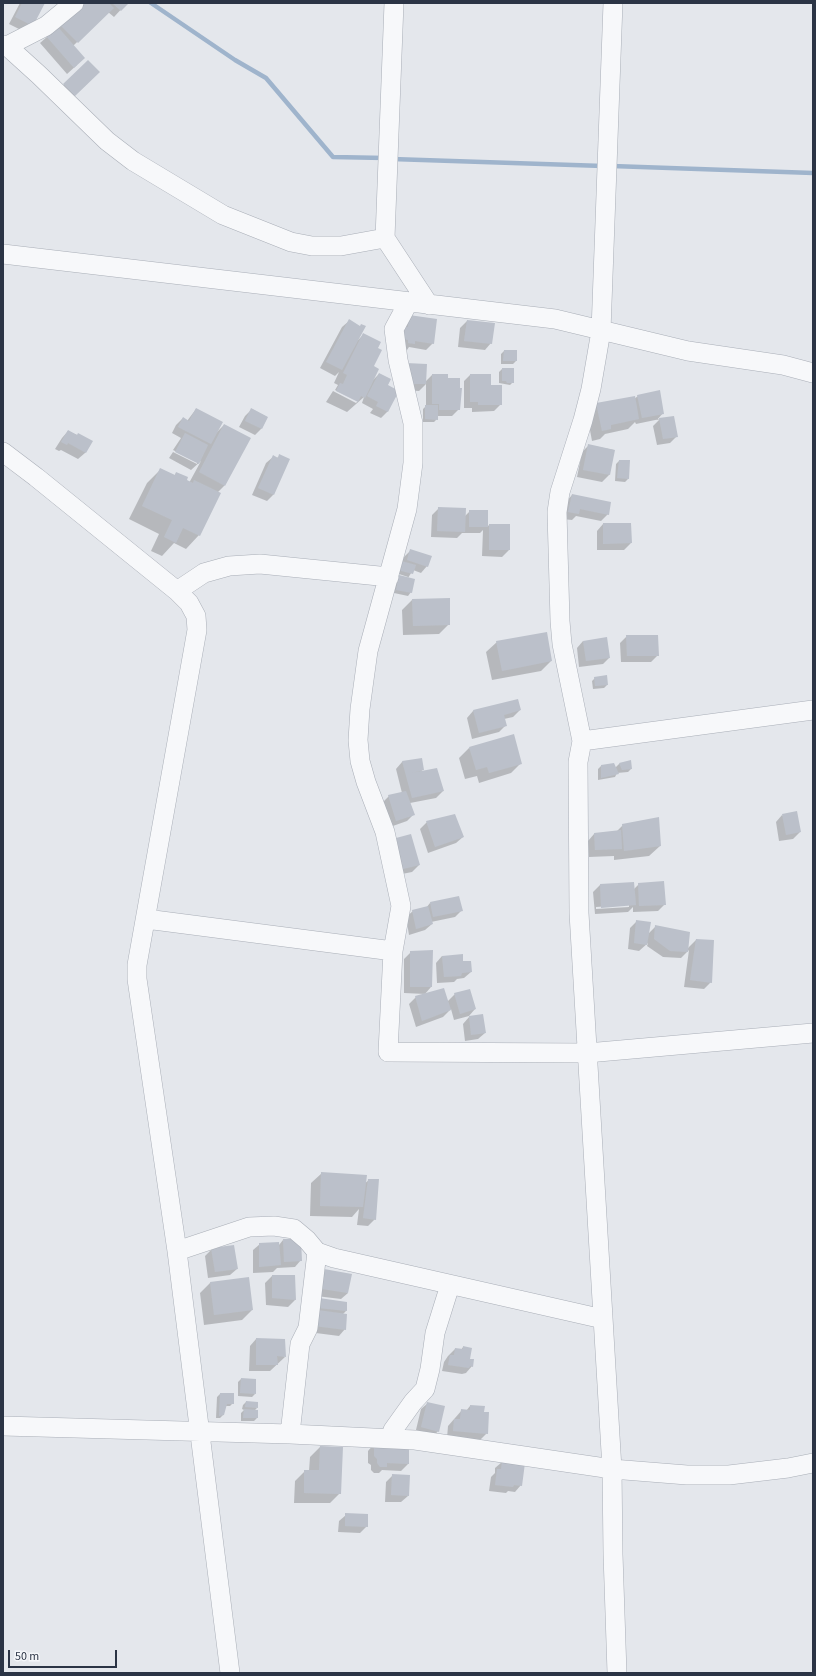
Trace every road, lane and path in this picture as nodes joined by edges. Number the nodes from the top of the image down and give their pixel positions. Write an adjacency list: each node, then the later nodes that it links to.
1 (74, 3): 4 (street)
2 (394, 3): 5 (street)
3 (613, 3): 9 (street)
4 (5, 46): 5 (street)
5 (384, 238): 8 (street)
6 (3, 254): 7 (street)
7 (408, 303): 8 (street); 12 (street)
8 (429, 305): 9 (street)
9 (601, 331): 10 (street); 15 (street)
10 (813, 373)
11 (3, 452): 13 (street)
12 (389, 577): 13 (street); 17 (street)
13 (177, 592): 16 (street)
14 (813, 710): 15 (street)
15 (582, 741): 19 (street)
16 (146, 919): 17 (street); 20 (street)
17 (393, 951): 19 (street)
18 (813, 1033): 19 (street)
19 (588, 1053): 23 (street)
20 (177, 1251): 21 (street); 25 (street)
21 (317, 1252): 22 (street); 26 (street)
22 (450, 1285): 23 (street); 27 (street)
23 (603, 1319): 29 (street)
24 (3, 1426): 25 (street)
25 (199, 1431): 26 (street); 30 (street)
26 (290, 1434): 27 (street)
27 (390, 1438): 29 (street)
28 (813, 1463): 29 (street)
29 (612, 1469): 31 (street)
30 (230, 1673)
31 (618, 1673)

